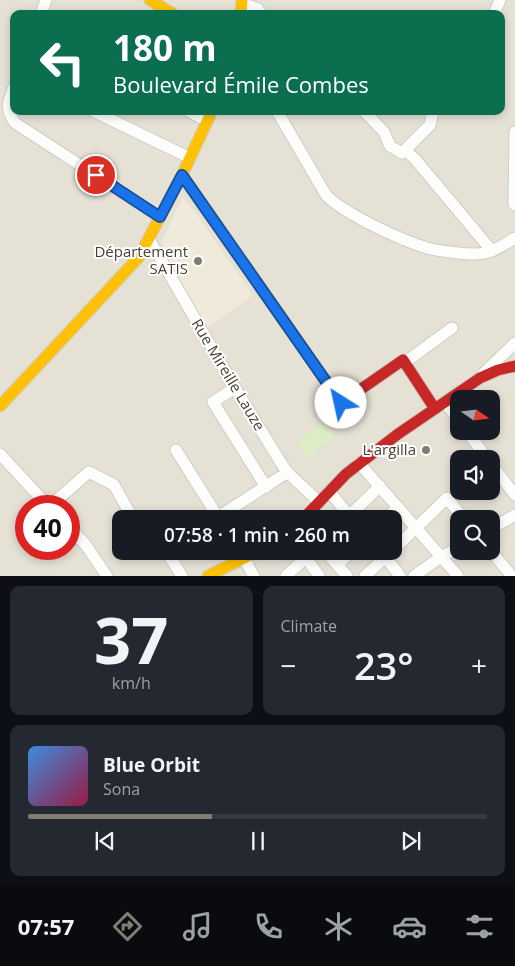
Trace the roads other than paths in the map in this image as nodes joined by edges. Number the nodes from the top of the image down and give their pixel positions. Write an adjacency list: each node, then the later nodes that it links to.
1 (150, 0): 3 (main road)
2 (242, 6): 4 (street)
3 (166, 10)
4 (259, 10)
5 (10, 98): 7 (street)
6 (10, 115): 18 (street)
7 (10, 115)
8 (101, 115): 15 (street)
9 (279, 115): 21 (street)
10 (368, 115): 14 (street)
11 (431, 115): 14 (street)
12 (209, 116): 15 (main road)
13 (515, 132): 17 (street)
14 (406, 151): 21 (street)
15 (190, 158): 16 (main road)
16 (182, 175): 18 (main road); 24 (main road)
17 (514, 205)
18 (160, 217): 20 (main road)
19 (515, 238): 21 (street)
20 (149, 239): 27 (street, Rue Mireille Lauze); 29 (main road)
21 (492, 251)
22 (452, 328): 24 (street)
23 (515, 342): 26 (street)
24 (404, 362): 31 (main road)
25 (515, 366): 26 (main road)
26 (480, 378): 28 (main road)
27 (235, 388): 35 (street, Rue Mireille Lauze); 38 (street)
28 (445, 402): 30 (street); 31 (main road)
29 (0, 406)
30 (450, 408)
31 (435, 409): 34 (main road)
32 (176, 450): 46 (street)
33 (0, 454): 41 (street)
34 (359, 463): 37 (street); 39 (main road)
35 (288, 472): 38 (street); 43 (street, Rue Mireille Lauze)
36 (500, 475): 40 (street)
37 (380, 486): 44 (street); 50 (street)
38 (266, 487): 47 (street)
39 (329, 491): 43 (main road); 49 (street)
40 (515, 494)
41 (39, 495)
42 (62, 495): 45 (street)
43 (319, 502): 48 (main road)
44 (398, 507): 51 (street); 55 (street)
45 (128, 510)
46 (212, 510)
47 (230, 510)
48 (311, 510)
49 (343, 510)
50 (357, 510)
51 (395, 510)
52 (457, 510): 55 (street)
53 (515, 515): 54 (street)
54 (500, 524)
55 (415, 528): 57 (street); 59 (street)
56 (80, 539): 72 (street)
57 (402, 540)
58 (450, 552): 59 (street)
59 (441, 557): 81 (street); 82 (street)
60 (172, 560): 73 (street)
61 (242, 560): 74 (main road)
62 (245, 560): 75 (street)
63 (301, 560): 76 (street)
64 (310, 560): 77 (street)
65 (333, 560): 70 (street)
66 (343, 560): 70 (street)
67 (380, 560): 79 (street)
68 (392, 560): 80 (street)
69 (498, 560): 71 (street)
70 (338, 565): 78 (street)
71 (512, 575)
72 (107, 576)
73 (182, 576)
74 (208, 576)
75 (254, 576)
76 (286, 576)
77 (319, 576)
78 (347, 576)
79 (365, 576)
80 (400, 576)
81 (414, 576)
82 (458, 576)

